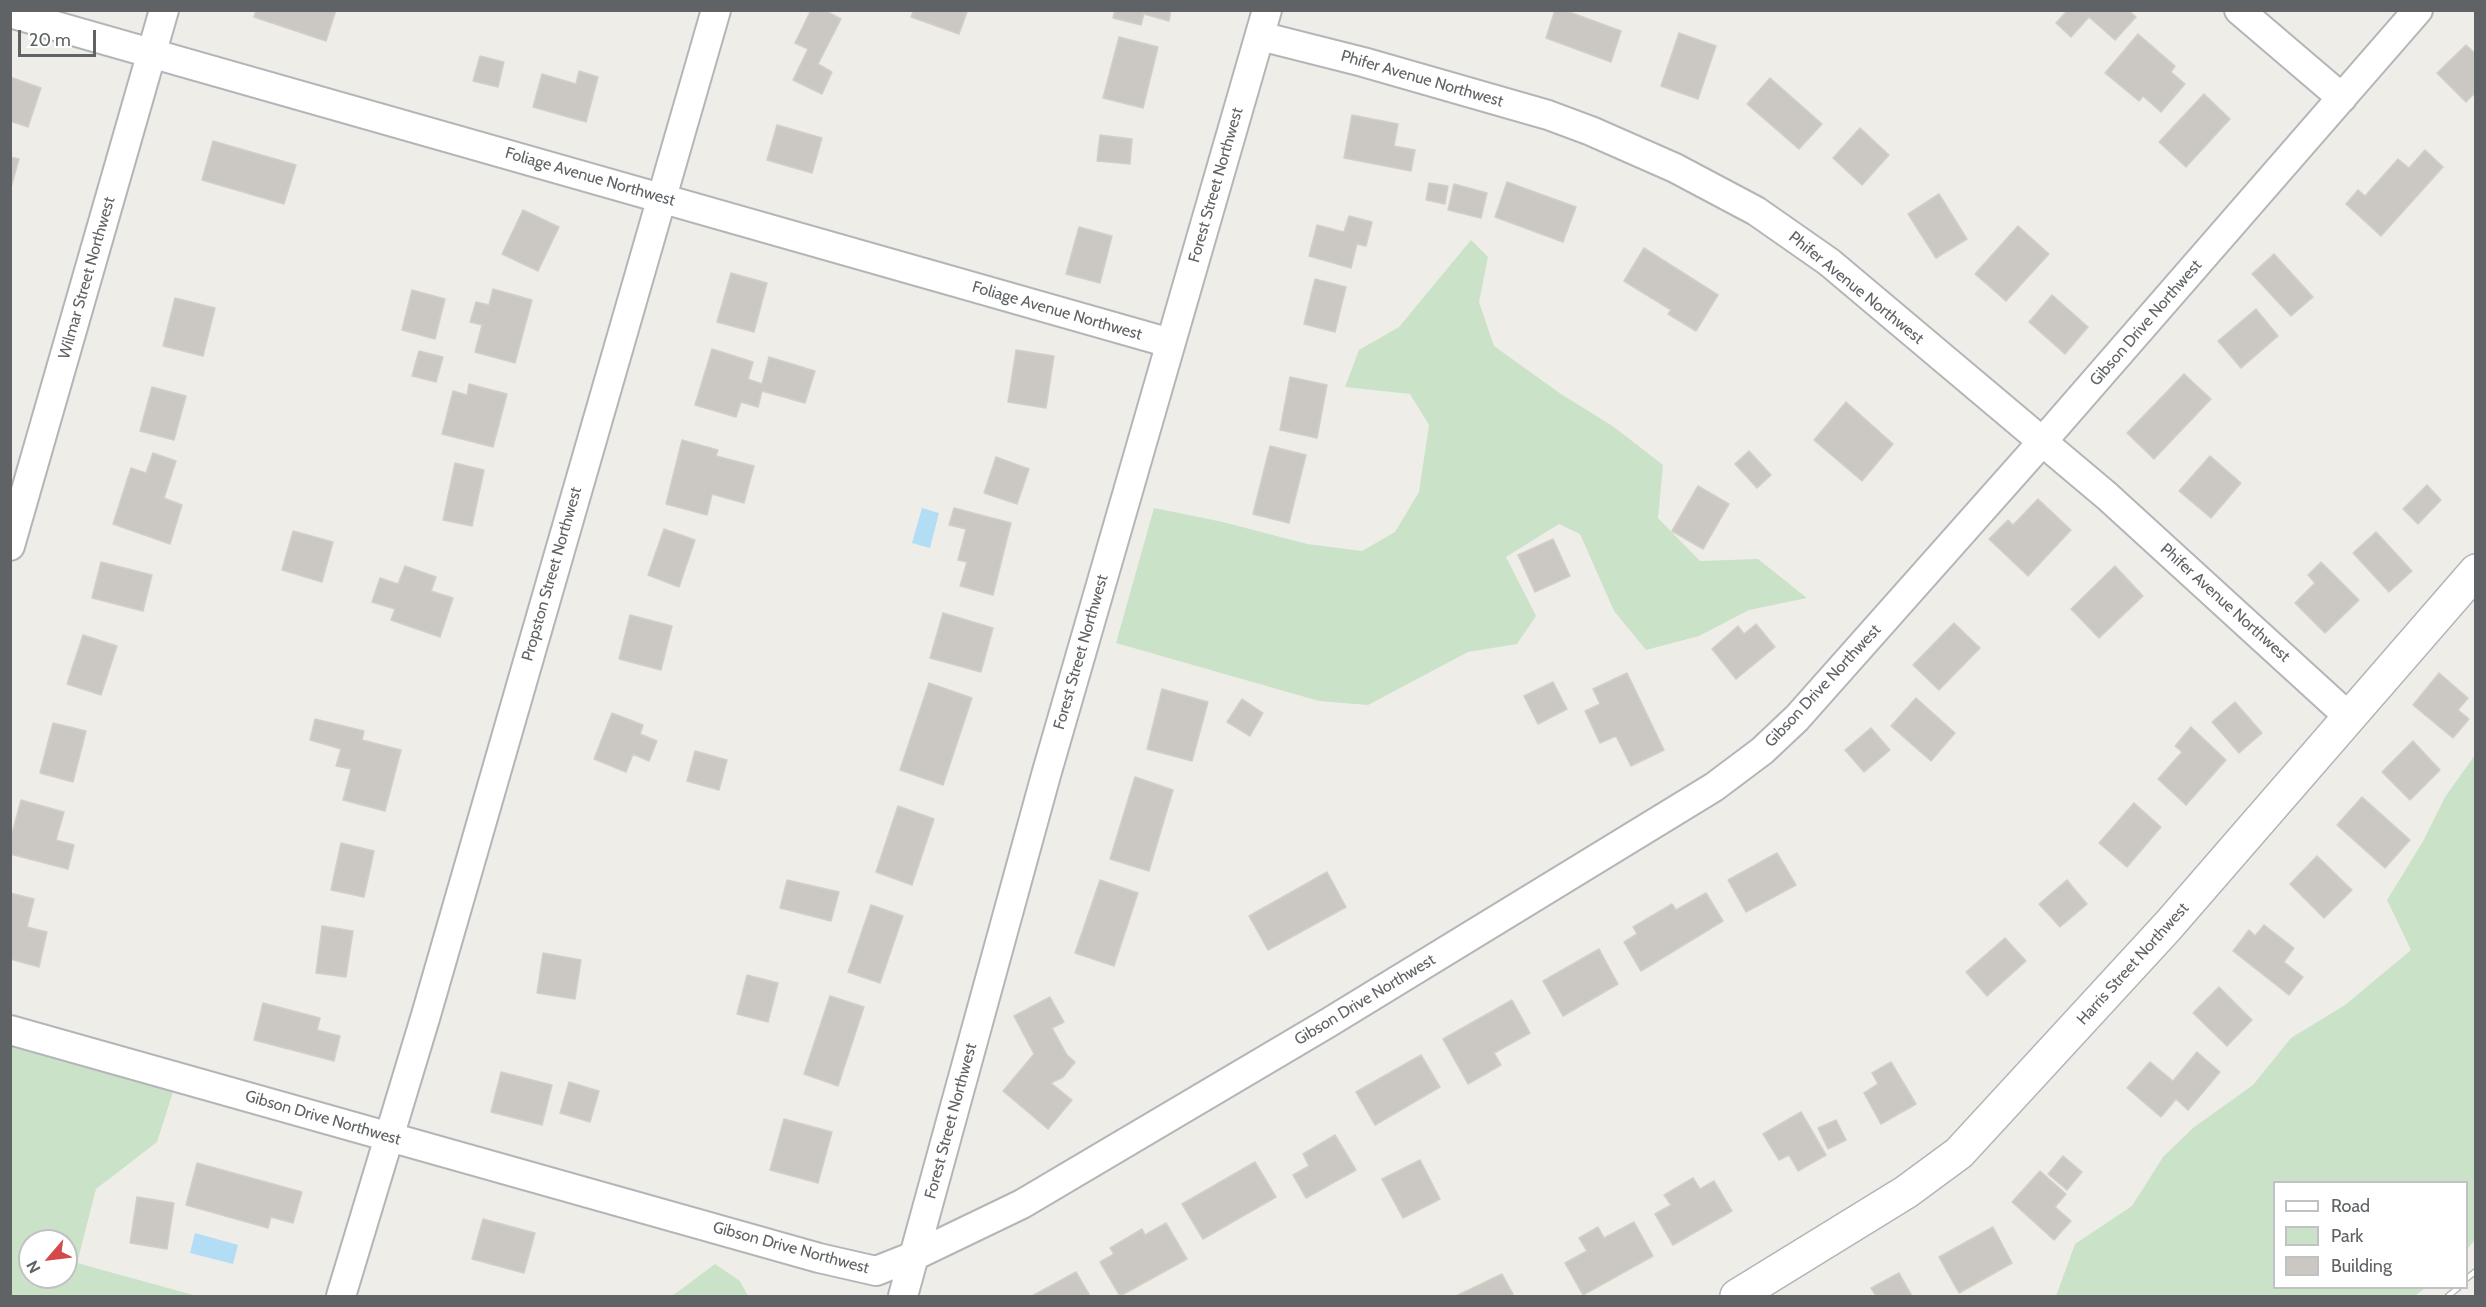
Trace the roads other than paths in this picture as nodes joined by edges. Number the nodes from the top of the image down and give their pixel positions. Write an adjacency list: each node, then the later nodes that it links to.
1 (164, 10): 7 (street, Wilmar Street Northwest)
2 (716, 10): 9 (street, Propston Street Northwest)
3 (2240, 10): 8 (street)
4 (2418, 10): 8 (street, Gibson Drive Northwest)
5 (10, 12): 7 (street, Foliage Avenue Northwest)
6 (1264, 23): 10 (street, Forest Street Northwest); 11 (street, Phifer Avenue Northwest)
7 (151, 54): 9 (street, Foliage Avenue Northwest); 12 (street, Wilmar Street Northwest)
8 (2342, 98): 11 (street, Gibson Drive Northwest)
9 (661, 197): 10 (street, Foliage Avenue Northwest); 16 (street, Propston Street Northwest)
10 (1170, 343): 17 (street, Forest Street Northwest)
11 (2042, 442): 14 (street, Phifer Avenue Northwest); 17 (street, Gibson Drive Northwest)
12 (10, 546)
13 (2475, 571): 14 (street, Harris Street Northwest)
14 (2349, 717): 20 (street, Harris Street Northwest)
15 (10, 1030): 16 (street, Gibson Drive Northwest)
16 (389, 1137): 17 (street, Gibson Drive Northwest); 18 (street, Propston Street Northwest)
17 (914, 1256): 19 (street, Forest Street Northwest)
18 (341, 1296)
19 (903, 1296)
20 (1737, 1296)

